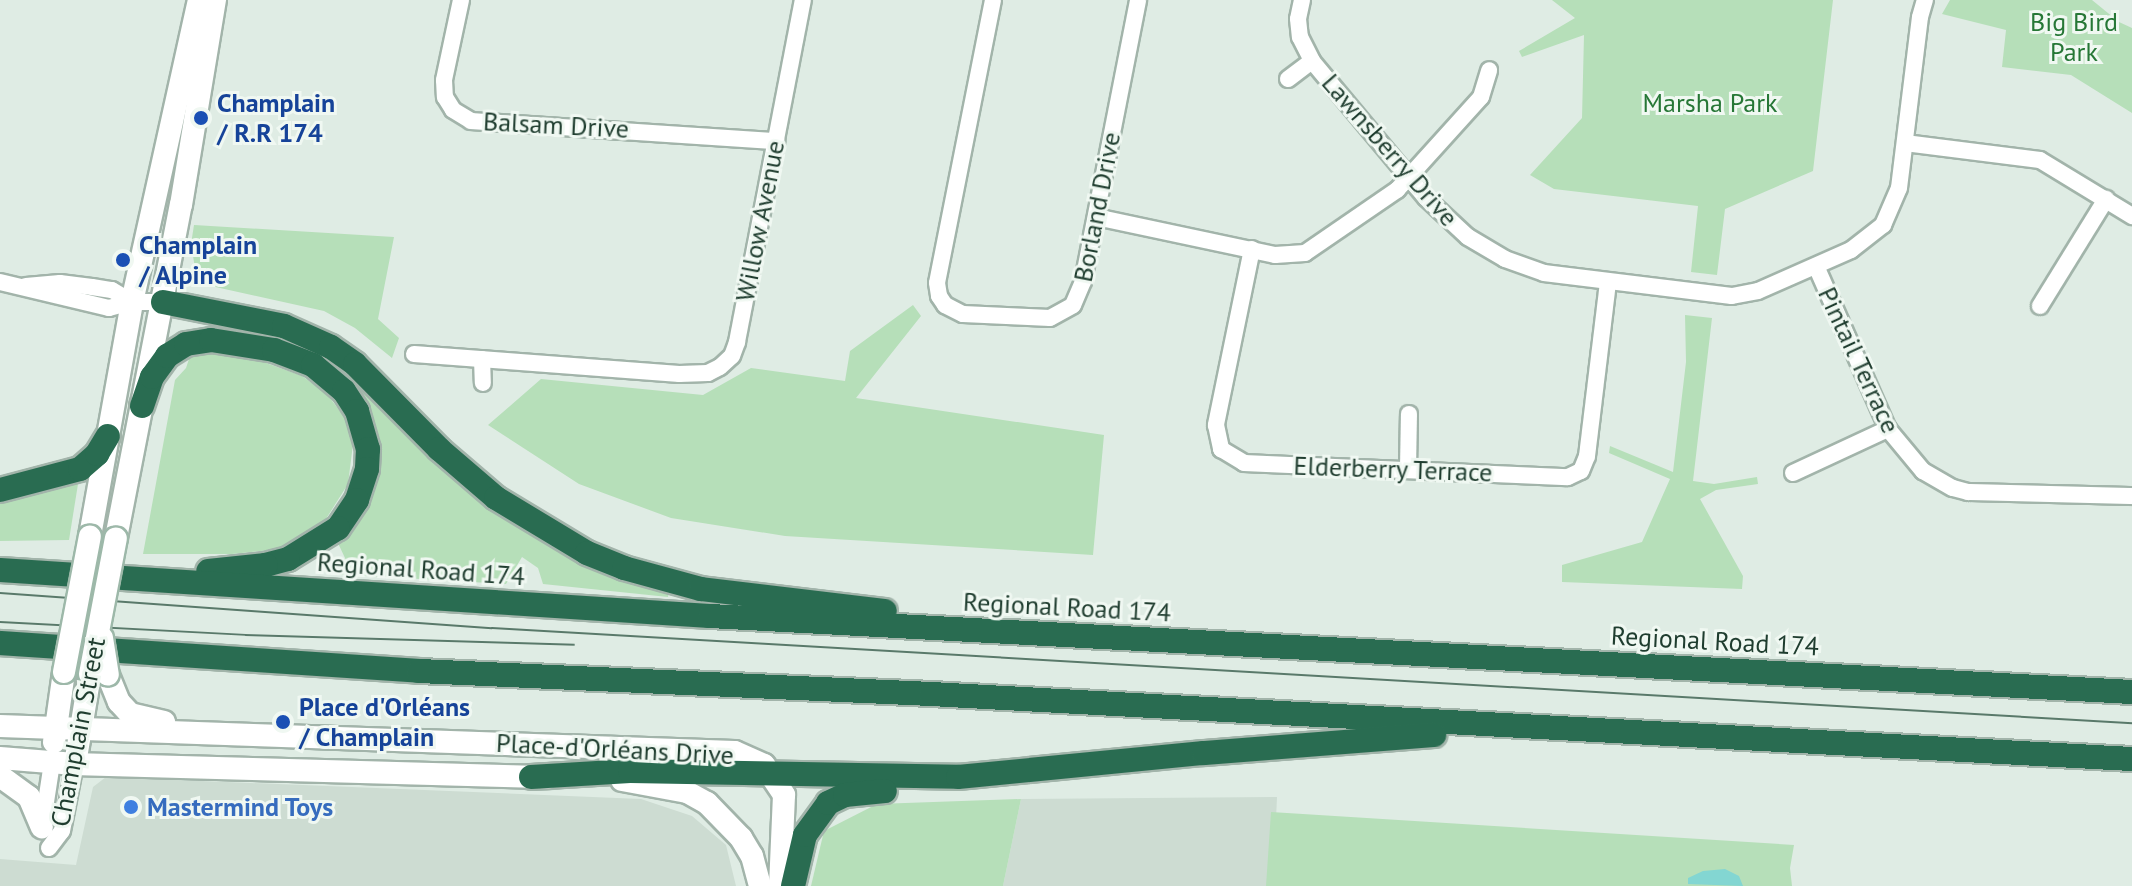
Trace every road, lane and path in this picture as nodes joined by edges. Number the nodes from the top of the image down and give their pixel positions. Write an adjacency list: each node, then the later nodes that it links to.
1 (199, 0): 22 (main road, Champlain Street)
2 (215, 0): 23 (main road, Champlain Street)
3 (461, 0): 12 (street, Balsam Drive)
4 (803, 0): 12 (street, Willow Avenue)
5 (993, 0): 17 (street, Borland Drive)
6 (1138, 0): 17 (street, Borland Drive)
7 (1302, 0): 9 (street, Lawnsberry Drive)
8 (1925, 0): 13 (street, Lawnsberry Drive)
9 (1312, 61): 11 (street, Lawnsberry Drive); 14 (street, Lawnsberry Drive)
10 (1489, 70): 14 (street)
11 (1288, 79)
12 (776, 141): 26 (street, Willow Avenue)
13 (1905, 143): 15 (street); 19 (street, Lawnsberry Drive)
14 (1409, 178): 18 (street); 21 (street, Lawnsberry Drive)
15 (2106, 199): 16 (street); 24 (street)
16 (2132, 216)
17 (1096, 217): 18 (street)
18 (1252, 249): 32 (street, Elderberry Terrace)
19 (1816, 266): 21 (street, Lawnsberry Drive); 30 (street, Pintail Terrace)
20 (0, 282): 22 (street)
21 (1608, 283): 32 (street, Elderberry Terrace)
22 (132, 302): 23 (street); 31 (main road, Champlain Street)
23 (163, 302): 28 (main road, Champlain Street); 38 (highway)
24 (2040, 306)
25 (414, 354): 26 (street, Willow Avenue)
26 (482, 359): 27 (street)
27 (483, 383)
28 (142, 406): 36 (highway); 40 (main road, Champlain Street, bridge)
29 (1409, 414): 32 (street)
30 (1888, 429): 33 (street); 35 (street, Pintail Terrace)
31 (108, 436): 34 (highway); 45 (main road, Champlain Street, bridge)
32 (1408, 469)
33 (1793, 473)
34 (0, 490)
35 (2132, 496)
36 (0, 561)
37 (0, 570): 38 (highway, Regional Road 174)
38 (1126, 638): 42 (highway, Regional Road 174)
39 (0, 643): 48 (highway)
40 (99, 674): 46 (main road, Champlain Street); 47 (main road)
41 (2132, 679): 42 (highway)
42 (1899, 680): 43 (highway, Regional Road 174)
43 (2132, 692)
44 (0, 726): 45 (main road, Place-d'Orléans Drive)
45 (56, 730): 46 (main road, Place-d'Orléans Drive); 51 (main road, Champlain Street)
46 (80, 731): 47 (main road, Place-d'Orléans Drive); 52 (main road, Champlain Street)
47 (300, 738): 54 (main road, Place-d'Orléans Drive)
48 (1705, 738): 50 (highway); 56 (highway)
49 (0, 758): 51 (main road, Place-d'Orléans Drive)
50 (2132, 759)
51 (52, 763): 52 (main road, Place-d'Orléans Drive); 57 (street, Champlain Street)
52 (75, 764): 55 (main road, Place-d'Orléans Drive); 57 (street, Champlain Street)
53 (0, 776): 57 (main road)
54 (773, 776): 55 (highway); 56 (highway); 59 (main road)
55 (531, 777): 58 (main road, Place-d'Orléans Drive)
56 (958, 777): 60 (highway)
57 (42, 827)
58 (760, 886)
59 (780, 886)
60 (793, 886)

